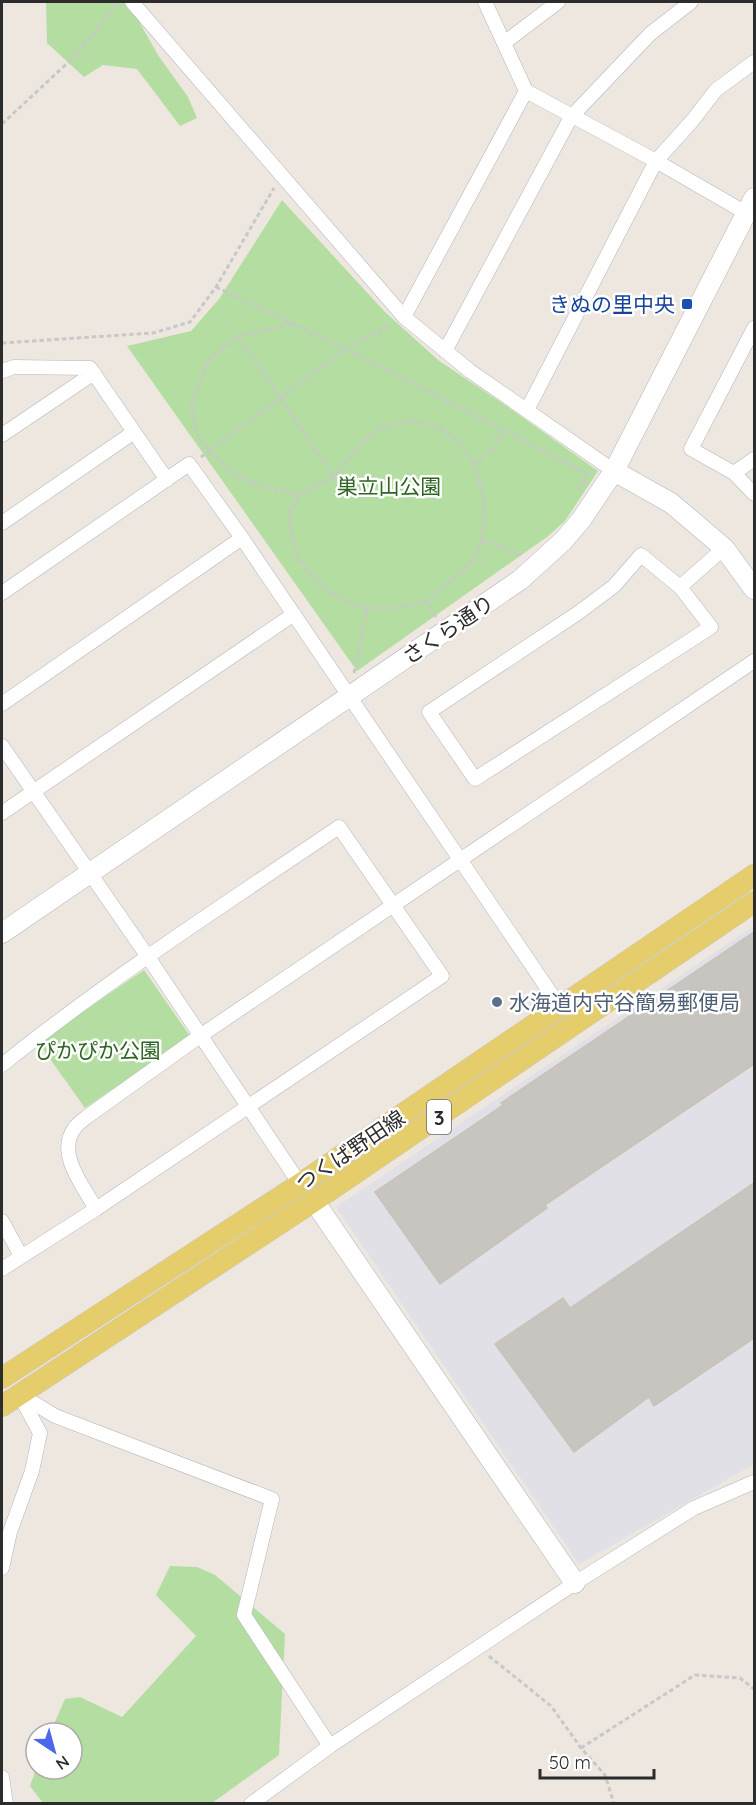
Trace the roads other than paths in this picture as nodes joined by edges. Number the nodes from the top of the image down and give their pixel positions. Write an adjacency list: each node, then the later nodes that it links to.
1 (132, 2): 11 (street)
2 (485, 2): 5 (street)
3 (558, 2): 5 (street)
4 (691, 2): 8 (street)
5 (504, 43): 7 (street)
6 (754, 62): 9 (street)
7 (525, 92): 8 (street); 11 (street)
8 (571, 117): 9 (street); 13 (street)
9 (656, 161): 10 (street); 16 (street)
10 (751, 206): 20 (street, さくら通り)
11 (404, 317): 13 (street)
12 (753, 334): 21 (street)
13 (445, 351): 16 (street)
14 (2, 371): 15 (street)
15 (94, 373): 17 (street); 18 (street)
16 (526, 410): 20 (street)
17 (134, 432): 22 (street); 24 (street)
18 (2, 435)
19 (754, 459): 21 (street)
20 (614, 471): 26 (street); 32 (street, さくら通り)
21 (734, 473): 23 (street)
22 (167, 480): 25 (street); 29 (street)
23 (754, 494)
24 (2, 523)
25 (242, 538): 30 (street); 33 (street)
26 (724, 548): 27 (street); 28 (street)
27 (680, 587): 27 (street)
28 (754, 589)
29 (2, 593)
30 (294, 614): 32 (street); 35 (street)
31 (754, 661): 37 (street)
32 (350, 696): 37 (street); 38 (street, さくら通り)
33 (2, 704)
34 (2, 746): 35 (street)
35 (32, 791): 36 (street); 38 (street)
36 (2, 813)
37 (461, 859): 41 (street); 44 (street)
38 (90, 873): 42 (street, さくら通り); 43 (street)
39 (754, 874): 44 (main road, つくば野田線 / 3)
40 (754, 902): 49 (main road, つくば野田線 / 3)
41 (393, 904): 43 (street); 45 (street); 47 (street)
42 (2, 933)
43 (148, 957): 45 (street); 46 (street)
44 (560, 1007): 48 (main road, つくば野田線 / 3)
45 (200, 1036): 47 (street); 50 (street)
46 (2, 1065)
47 (248, 1107): 48 (street); 50 (street)
48 (300, 1184): 54 (main road, つくば野田線 / 3)
49 (314, 1201): 55 (main road, つくば野田線 / 3); 58 (street)
50 (96, 1209): 52 (street)
51 (2, 1221): 52 (street)
52 (21, 1256): 53 (street)
53 (2, 1269)
54 (3, 1374): 55 (street)
55 (10, 1400): 57 (street); 59 (street)
56 (754, 1482): 58 (street)
57 (2, 1568)
58 (575, 1583): 59 (street)
59 (330, 1746): 62 (street)
60 (2, 1777): 61 (street)
61 (6, 1803)
62 (251, 1803)

